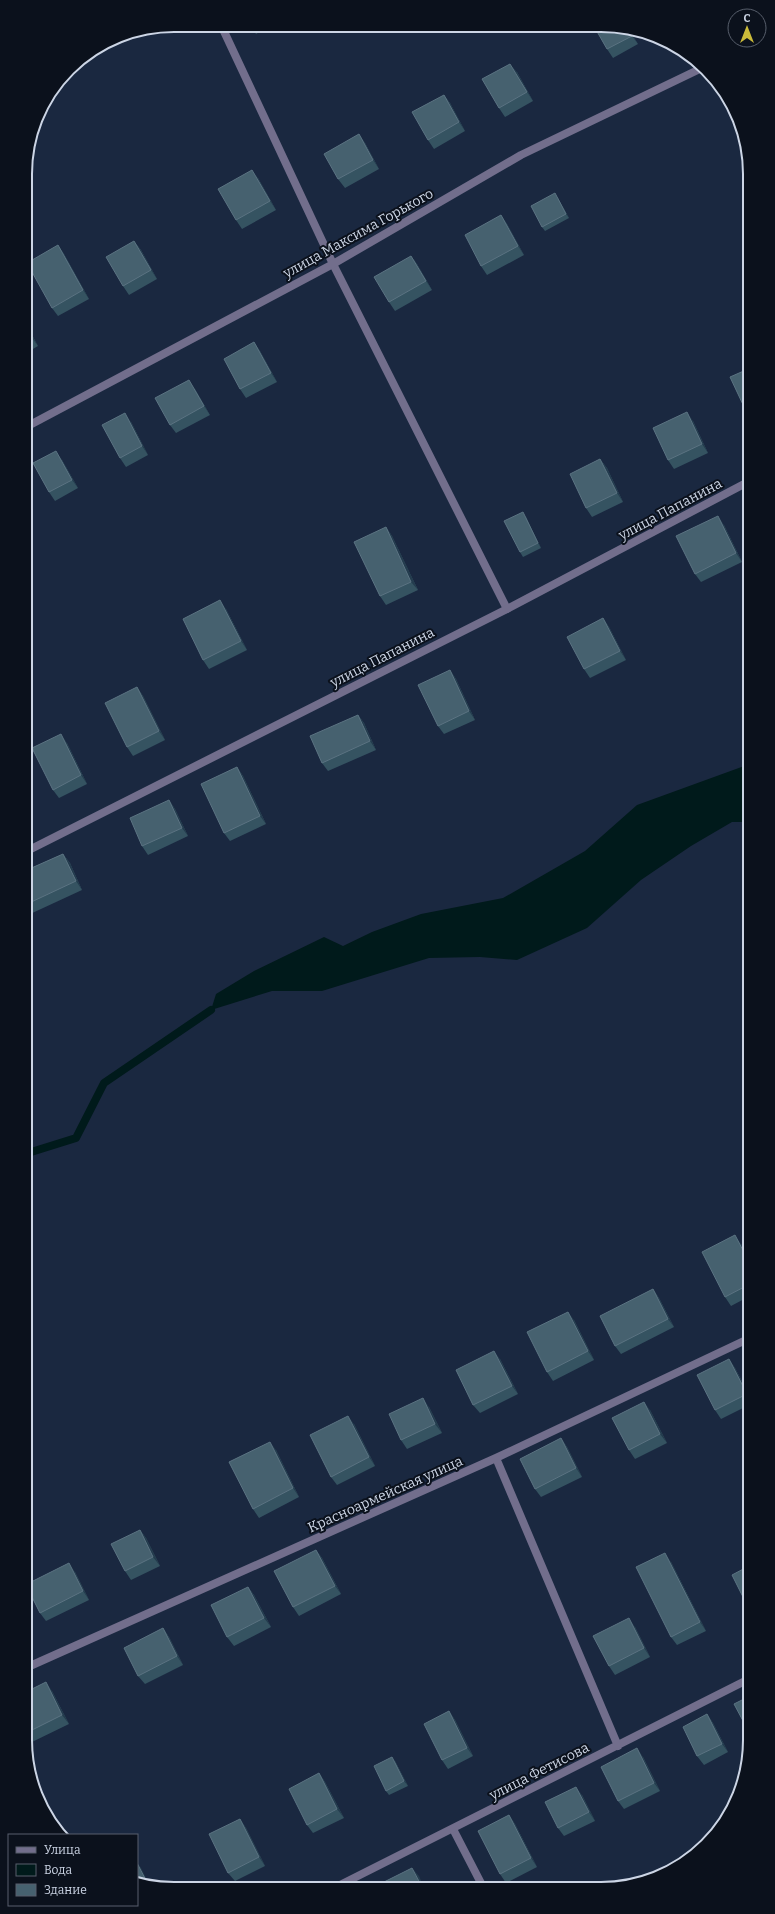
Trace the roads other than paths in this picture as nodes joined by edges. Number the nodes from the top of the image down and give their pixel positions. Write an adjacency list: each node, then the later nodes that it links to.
1 (224, 32): 3 (street)
2 (698, 70): 3 (street, улица Максима Горького)
3 (333, 264): 4 (street, улица Максима Горького); 6 (street)
4 (32, 424)
5 (743, 485): 6 (street, улица Папанина)
6 (507, 609): 7 (street, улица Папанина)
7 (32, 848)
8 (743, 1342): 9 (street, Красноармейская улица)
9 (496, 1458): 10 (street, Красноармейская улица); 12 (street)
10 (32, 1665)
11 (743, 1683): 12 (street, улица Фетисова)
12 (618, 1746): 13 (street, улица Фетисова)
13 (454, 1829): 14 (street, улица Фетисова); 15 (street)
14 (346, 1882)
15 (480, 1882)

